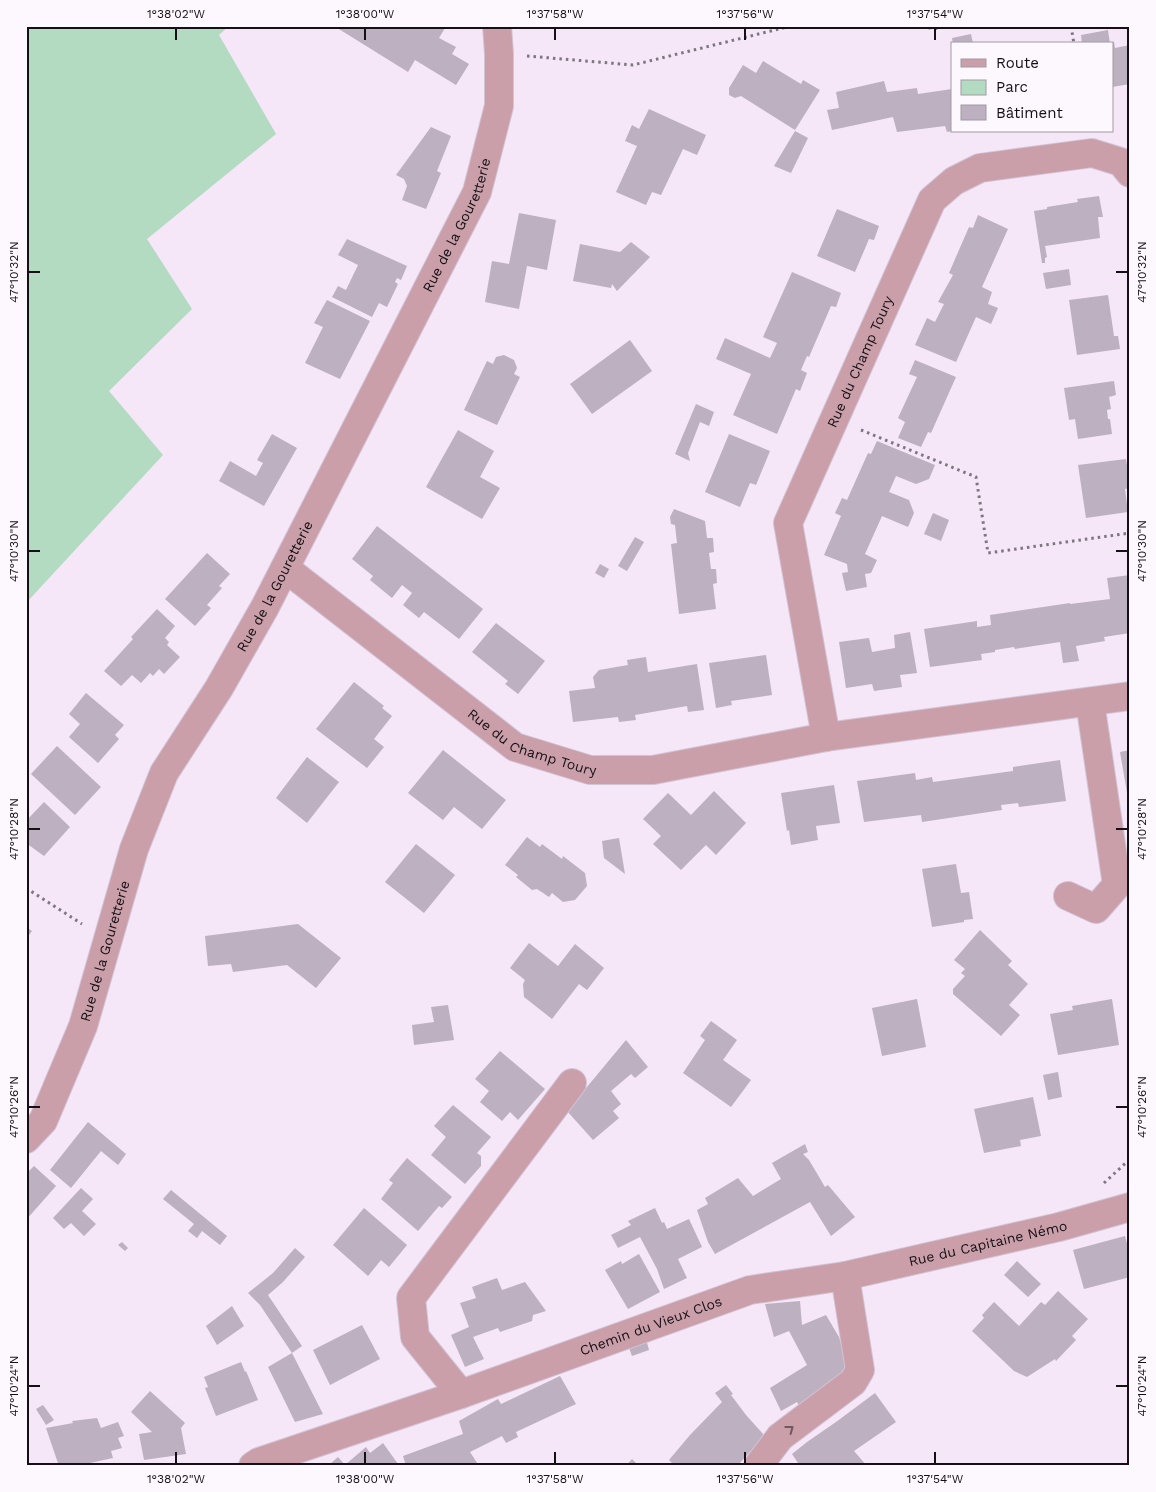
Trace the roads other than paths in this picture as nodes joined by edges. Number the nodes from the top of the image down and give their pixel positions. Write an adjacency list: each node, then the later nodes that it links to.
1 (497, 26): 3 (street, Rue de la Gouretterie)
2 (1130, 173): 6 (street, Rue du Champ Toury)
3 (285, 568): 6 (street, Rue du Champ Toury); 9 (street, Rue de la Gouretterie)
4 (1130, 696): 5 (street, Rue du Champ Toury)
5 (1090, 702): 6 (street, Rue du Champ Toury); 7 (street)
6 (826, 736)
7 (1068, 896)
8 (572, 1083): 12 (street)
9 (26, 1139)
10 (1130, 1207): 11 (street, Rue du Capitaine Némo)
11 (845, 1276): 12 (street, Chemin du Vieux Clos); 14 (street, one-way to 11)
12 (461, 1394): 13 (street, Chemin du Vieux Clos)
13 (254, 1466)
14 (758, 1466)

